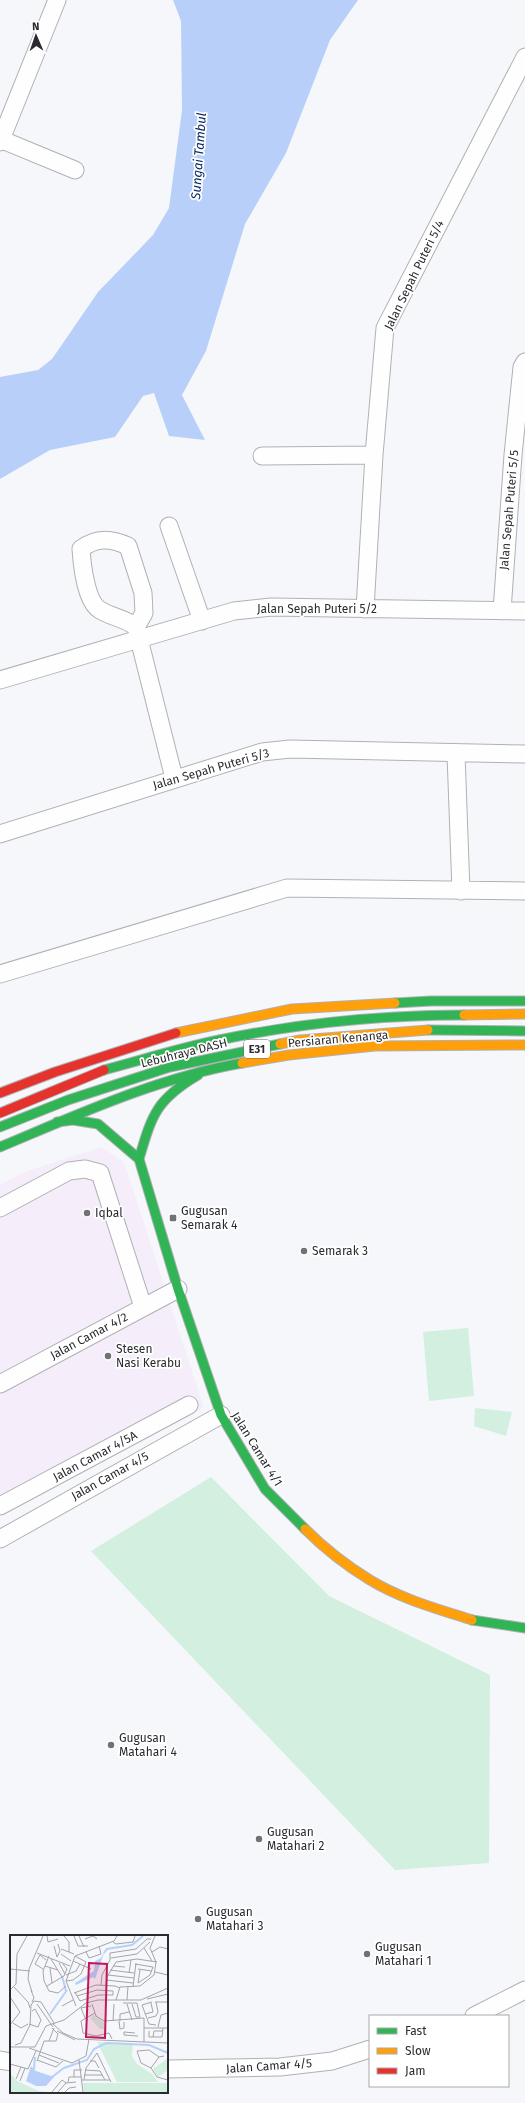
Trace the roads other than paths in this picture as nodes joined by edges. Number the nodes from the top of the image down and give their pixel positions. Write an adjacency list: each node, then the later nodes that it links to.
1 (57, 0): 3 (street)
2 (525, 57): 6 (street, Jalan Sepah Puteri 5/4)
3 (0, 140): 4 (street)
4 (75, 170)
5 (525, 362): 7 (street, Jalan Sepah Puteri 5/5)
6 (374, 455): 8 (street); 10 (street, Jalan Sepah Puteri 5/4)
7 (519, 455): 11 (street, Jalan Sepah Puteri 5/5)
8 (262, 456)
9 (169, 526): 13 (street)
10 (365, 609): 11 (street, Jalan Sepah Puteri 5/2); 13 (street, Jalan Sepah Puteri 5/2)
11 (502, 611): 12 (street, Jalan Sepah Puteri 5/2)
12 (525, 611)
13 (202, 621): 14 (street, Jalan Sepah Puteri 5/2)
14 (137, 633): 14 (street); 15 (street, Jalan Sepah Puteri 5/2); 18 (street)
15 (0, 680)
16 (456, 754): 17 (street, Jalan Sepah Puteri 5/3); 18 (street, Jalan Sepah Puteri 5/3); 20 (street)
17 (525, 754)
18 (174, 778): 19 (street, Jalan Sepah Puteri 5/3)
19 (0, 834)
20 (461, 891): 21 (street); 22 (street)
21 (525, 891)
22 (0, 974)
23 (525, 1001): 28 (main road, Lebuhraya DASH)
24 (525, 1014): 29 (main road, Persiaran Kenanga)
25 (525, 1031): 31 (main road, Lebuhraya DASH / E31)
26 (525, 1045): 27 (main road, Persiaran Kenanga)
27 (207, 1069): 30 (main road, Persiaran Kenanga); 33 (main road)
28 (0, 1093)
29 (0, 1113)
30 (52, 1123): 32 (main road, Persiaran Kenanga); 33 (main road)
31 (0, 1127)
32 (0, 1147)
33 (139, 1158): 35 (main road, Jalan Camar 4/1)
34 (0, 1208): 36 (street)
35 (178, 1289): 36 (street, Jalan Camar 4/2); 39 (main road, Jalan Camar 4/1)
36 (143, 1307): 37 (street, Jalan Camar 4/2)
37 (0, 1384)
38 (190, 1405): 40 (street, Jalan Camar 4/5A)
39 (221, 1415): 41 (street, Jalan Camar 4/5); 42 (main road, Jalan Camar 4/1)
40 (0, 1506)
41 (0, 1539)
42 (525, 1628)
43 (525, 1990): 44 (street)
44 (476, 2015)
45 (369, 2049): 48 (street, Jalan Camar 4/5)
46 (0, 2060): 47 (street)
47 (10, 2062)
48 (168, 2069)

